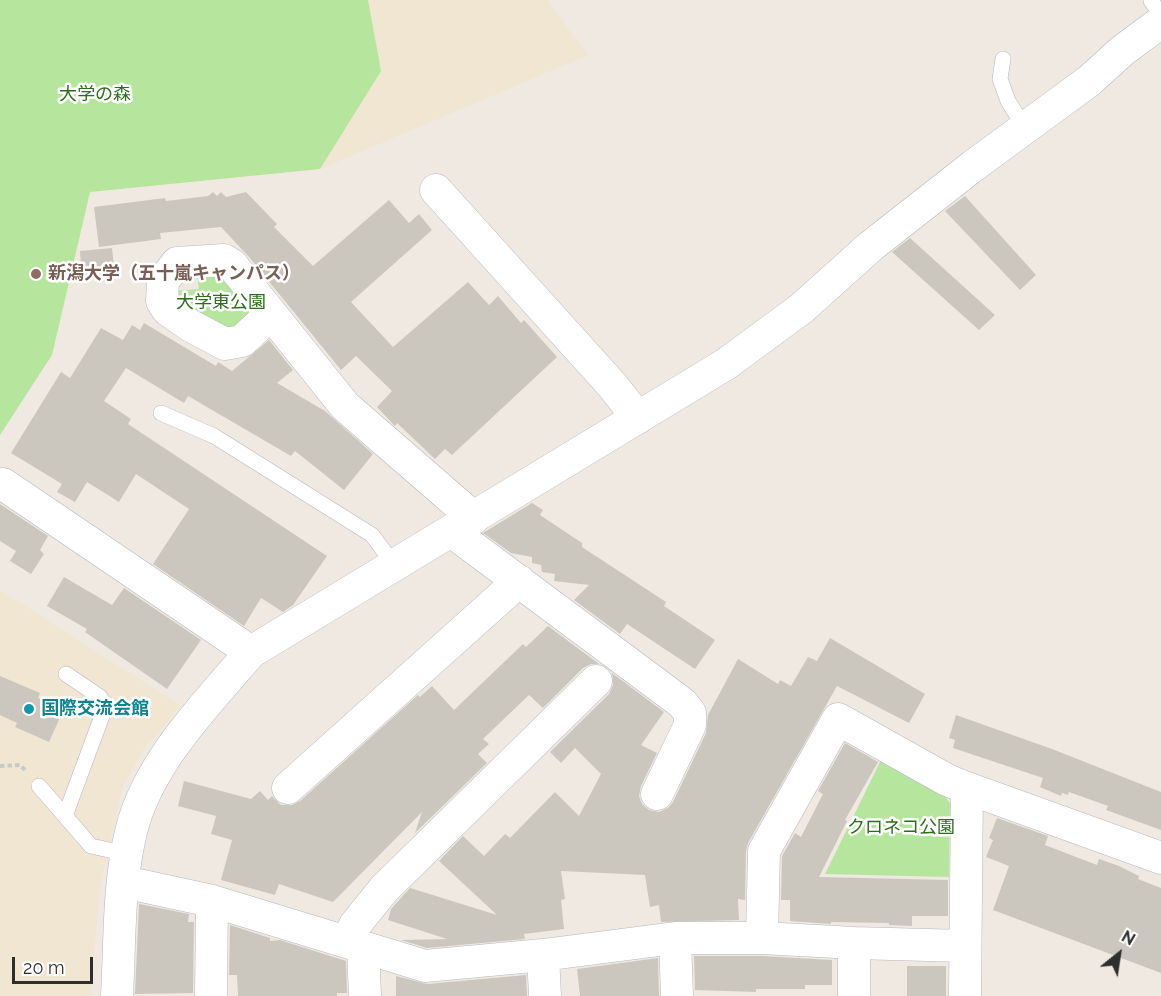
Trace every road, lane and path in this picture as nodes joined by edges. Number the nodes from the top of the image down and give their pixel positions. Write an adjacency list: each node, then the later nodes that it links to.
1 (1151, 1): 2 (lane)
2 (1161, 14)
3 (1161, 22): 5 (street)
4 (1003, 59): 5 (lane)
5 (1025, 128): 9 (street)
6 (436, 190): 9 (street)
7 (270, 315): 11 (street)
8 (161, 413): 12 (lane)
9 (638, 418): 11 (street)
10 (3, 484): 14 (street)
11 (463, 525): 12 (street); 13 (street)
12 (395, 566): 14 (street)
13 (519, 581): 18 (street); 20 (street)
14 (251, 652): 23 (street)
15 (66, 674): 21 (lane)
16 (596, 681): 28 (street)
17 (39, 786): 21 (lane)
18 (288, 788)
19 (967, 788): 22 (street); 26 (street); 29 (street)
20 (657, 794)
21 (65, 816): 23 (lane)
22 (1161, 858)
23 (125, 868): 24 (street); 31 (street)
24 (212, 901): 28 (street); 32 (street)
25 (675, 938): 26 (street); 30 (street); 35 (street)
26 (762, 938): 27 (street)
27 (854, 943): 29 (street); 36 (street)
28 (355, 945): 30 (street); 33 (street)
29 (965, 946): 37 (street)
30 (543, 955): 34 (street)
31 (117, 996)
32 (211, 996)
33 (364, 996)
34 (545, 996)
35 (677, 996)
36 (854, 996)
37 (965, 996)

